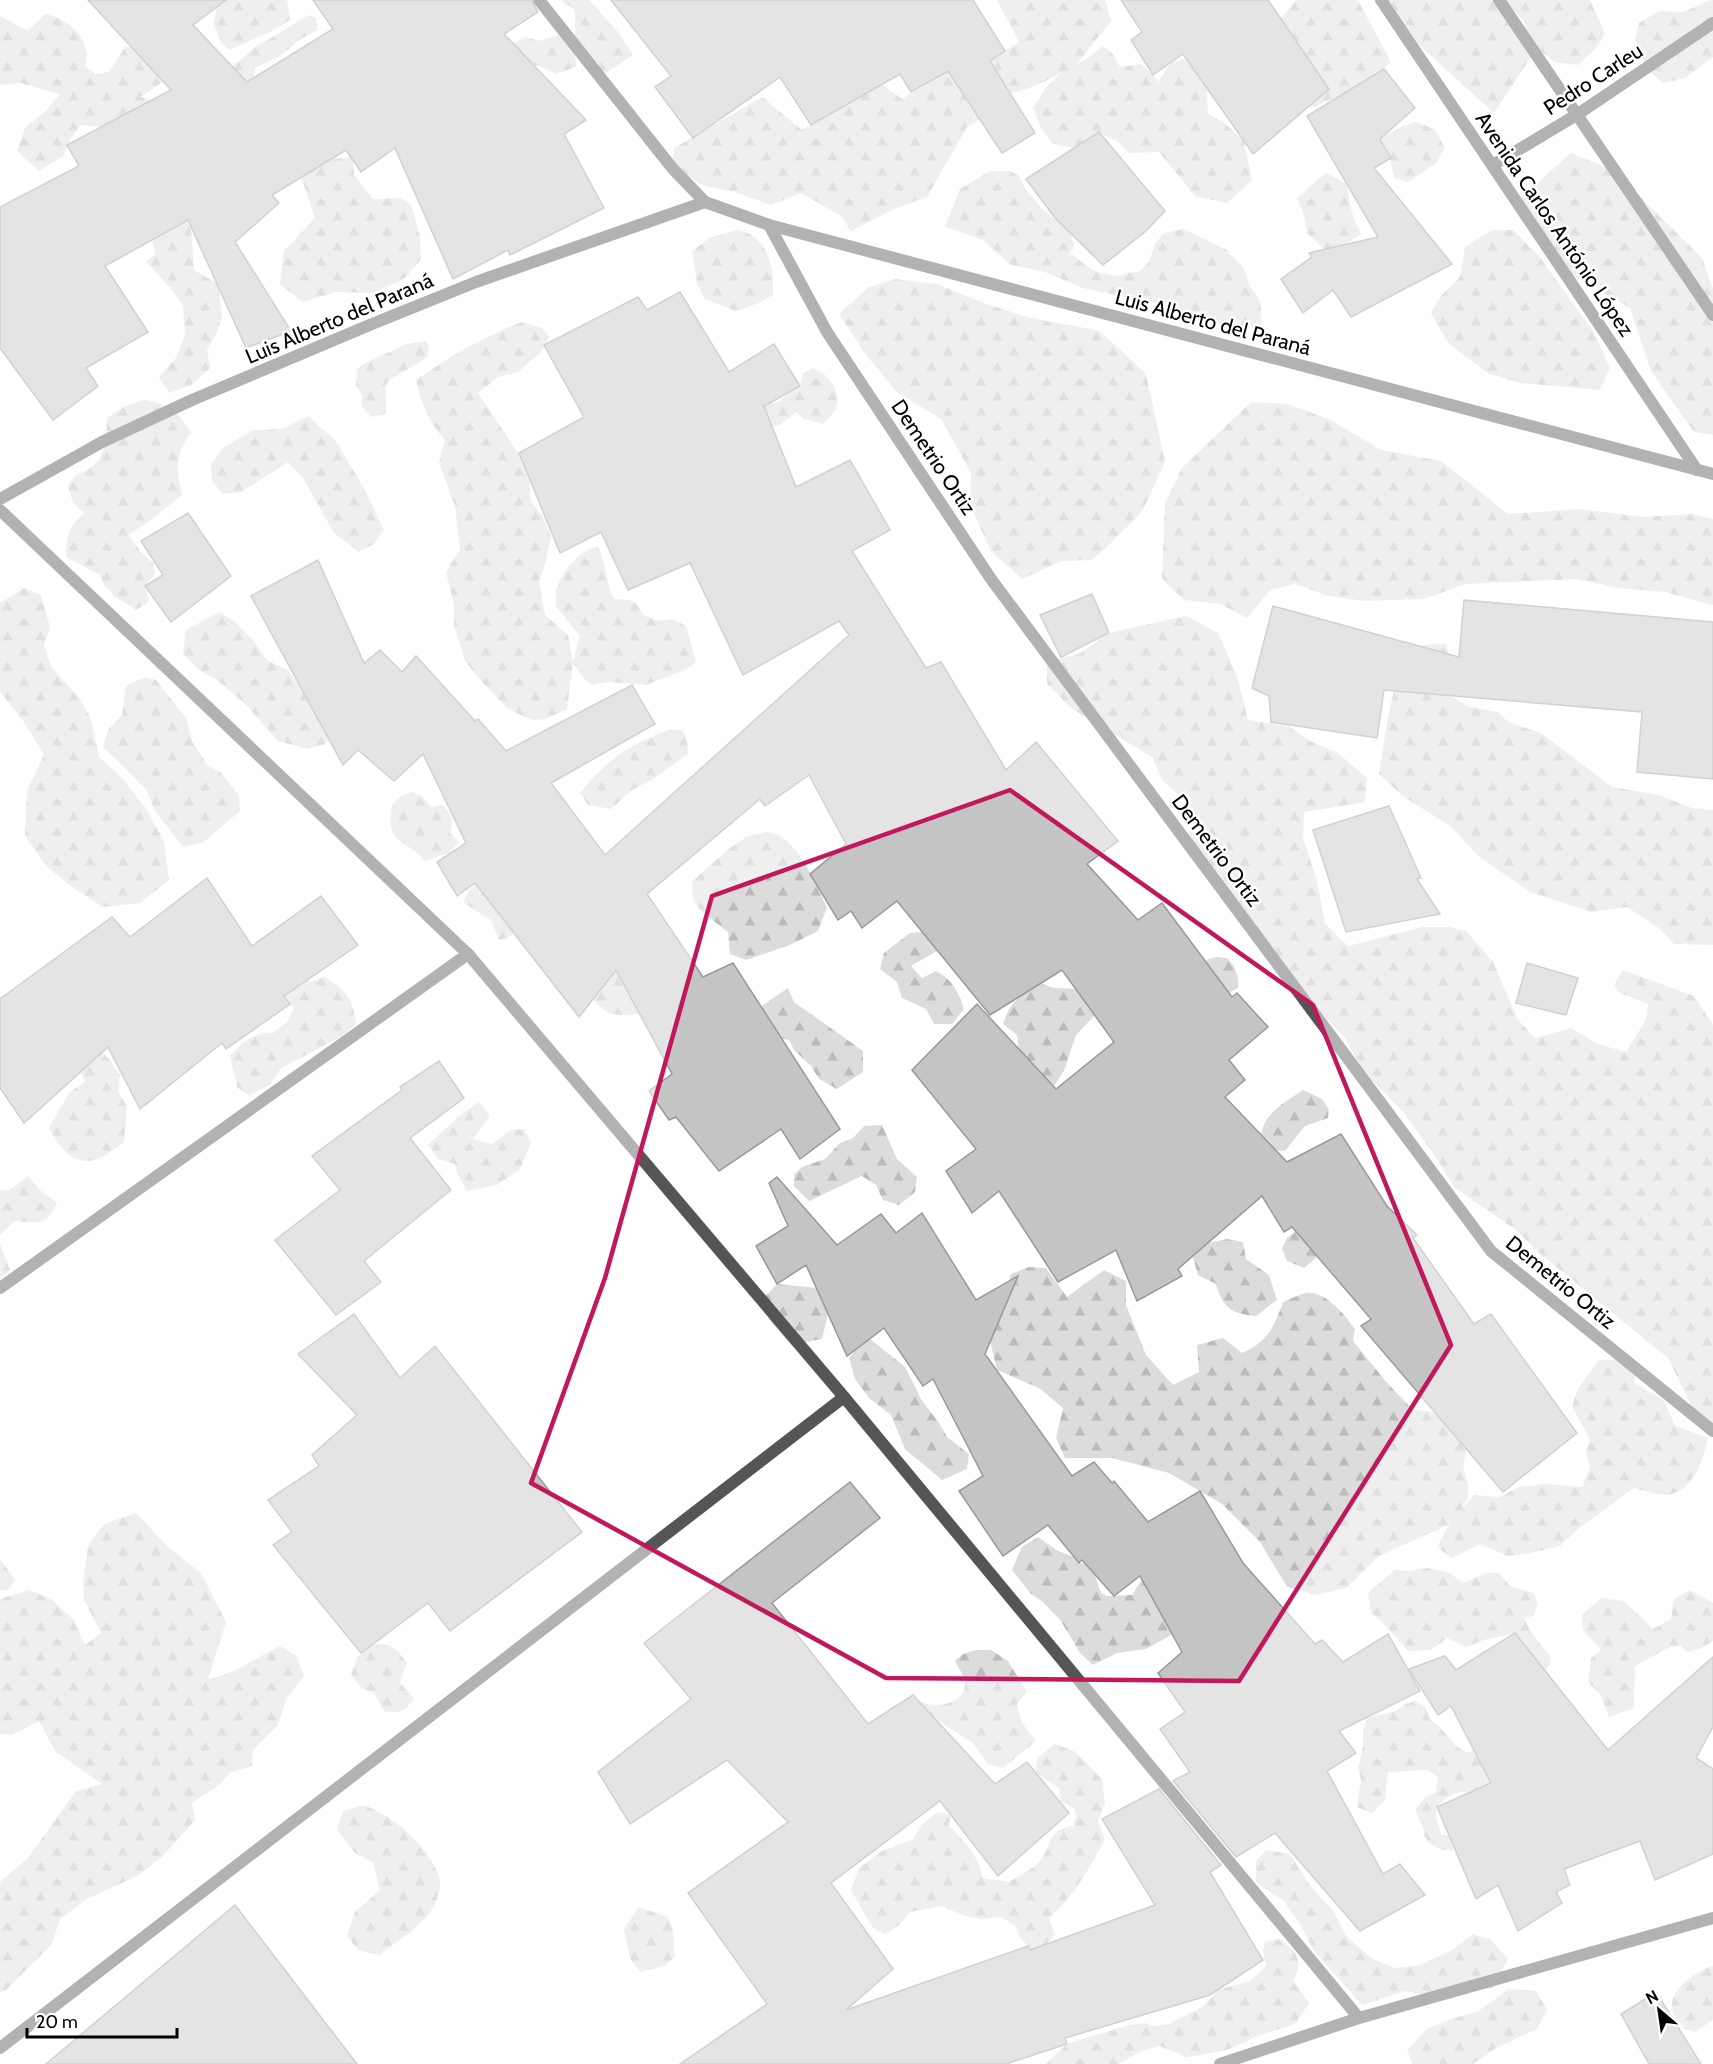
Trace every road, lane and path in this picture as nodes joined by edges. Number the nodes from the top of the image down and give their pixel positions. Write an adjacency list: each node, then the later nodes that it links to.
1 (539, 0): 7 (street, Luis Alberto del Paraná)
2 (1380, 0): 6 (street, Avenida Carlos António López)
3 (1499, 0): 5 (street)
4 (1713, 23): 5 (street, Pedro Carleu)
5 (1578, 114): 6 (street, Pedro Carleu); 9 (street)
6 (1492, 165): 10 (street, Avenida Carlos António López)
7 (705, 202): 8 (street, Luis Alberto del Paraná); 12 (street, Luis Alberto del Paraná)
8 (770, 225): 10 (street, Luis Alberto del Paraná); 17 (street, Demetrio Ortiz)
9 (1713, 315)
10 (1697, 470): 11 (street, Luis Alberto del Paraná)
11 (1713, 474)
12 (0, 499)
13 (0, 510): 14 (street)
14 (468, 954): 15 (street); 16 (street)
15 (0, 1288)
16 (844, 1397): 19 (street); 20 (street)
17 (1713, 1431)
18 (1713, 1918): 19 (street)
19 (1359, 2018): 21 (street)
20 (0, 2049)
21 (1220, 2064)

